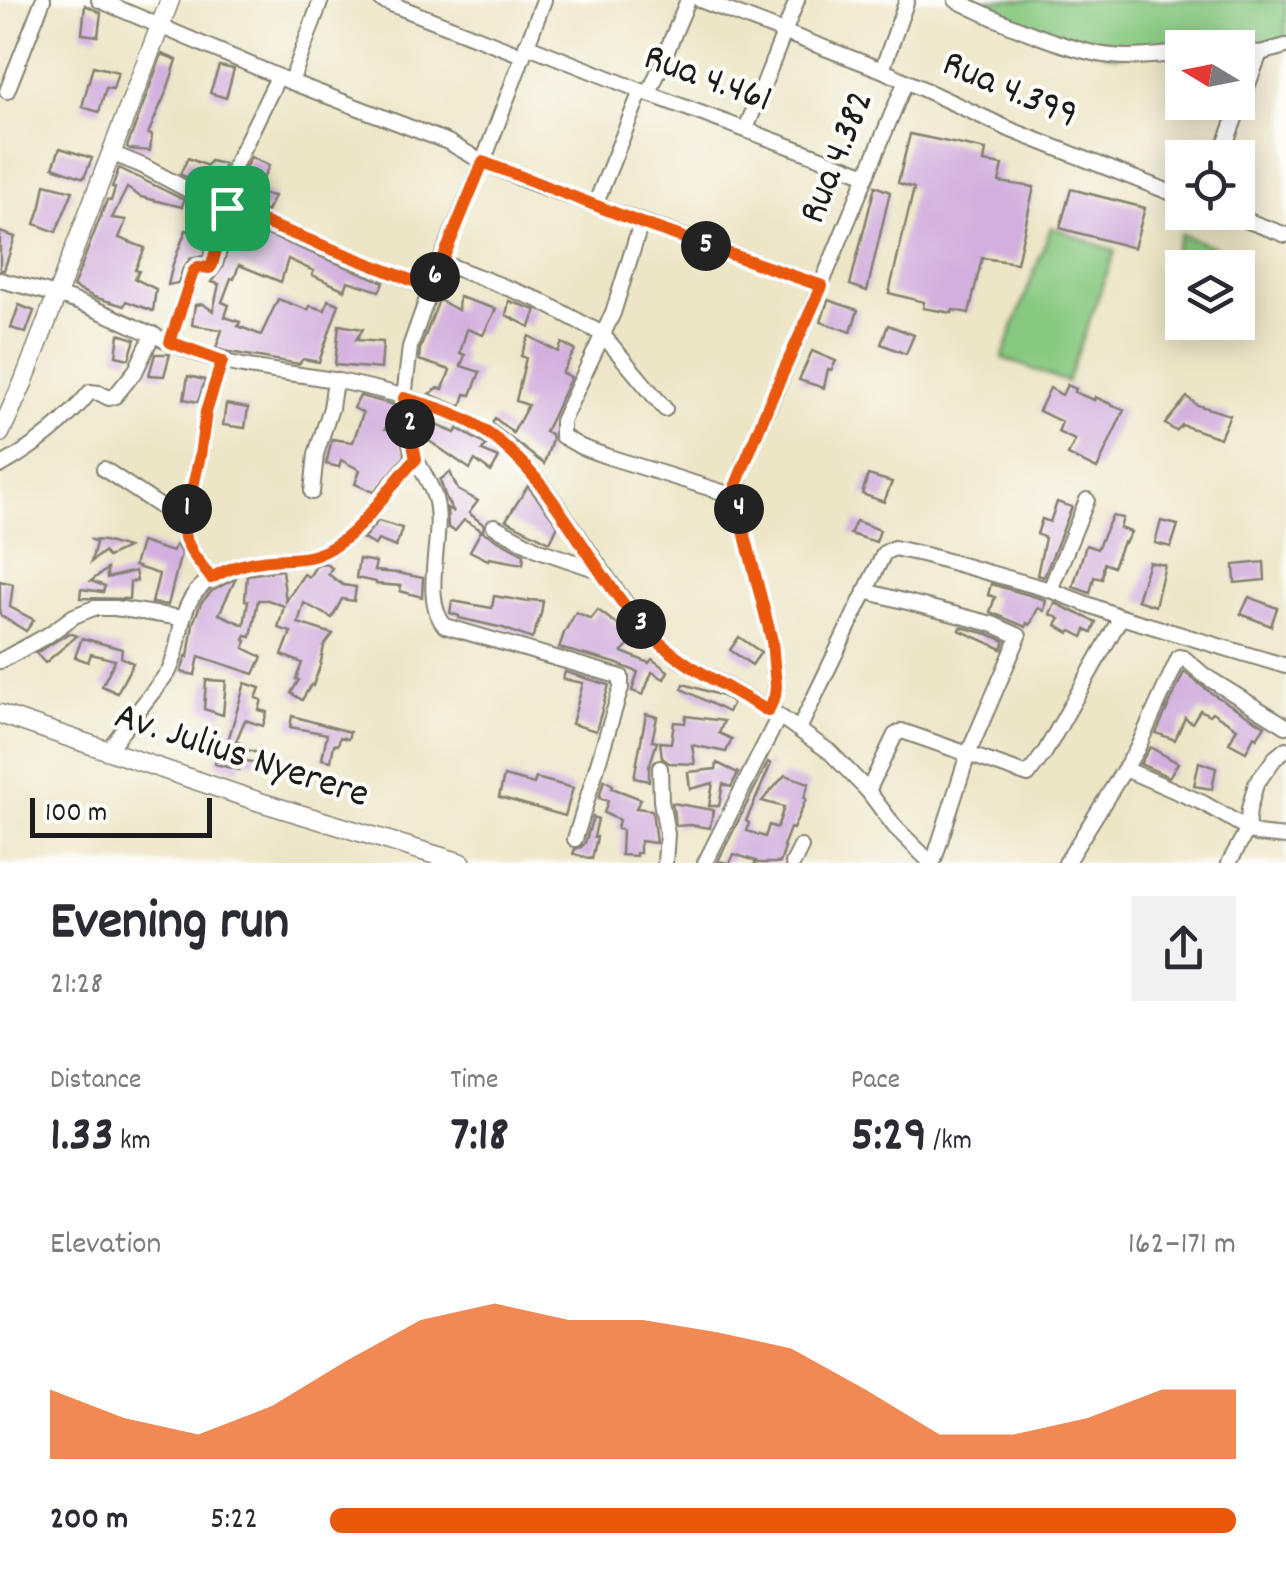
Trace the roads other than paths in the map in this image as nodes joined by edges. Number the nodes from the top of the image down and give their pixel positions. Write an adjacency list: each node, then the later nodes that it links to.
1 (44, 0): 22 (street)
2 (99, 0): 12 (street)
3 (170, 0): 12 (main road)
4 (321, 0): 20 (street)
5 (381, 0): 15 (street, Rua 4.461)
6 (544, 0): 15 (street)
7 (688, 0): 23 (street)
8 (700, 0): 13 (street, Rua 4.399)
9 (797, 0): 13 (street)
10 (907, 0): 19 (street)
11 (956, 0): 18 (street)
12 (160, 26): 20 (street); 26 (main road)
13 (785, 33): 19 (street, Rua 4.399); 24 (street)
14 (1286, 46): 17 (street)
15 (524, 50): 23 (street, Rua 4.461); 27 (street)
16 (1255, 53): 17 (street)
17 (1260, 53): 25 (street)
18 (1165, 54)
19 (882, 70): 21 (street, Rua 4.399)
20 (285, 79): 27 (street); 31 (street)
21 (905, 83): 28 (street, Rua 4.382); 29 (street, Rua 4.399)
22 (7, 90)
23 (645, 93): 24 (street, Rua 4.461); 30 (street)
24 (746, 130): 28 (street, Rua 4.461)
25 (1227, 140)
26 (111, 153): 31 (street); 39 (main road)
27 (483, 162): 30 (street); 35 (street)
28 (867, 175): 37 (street, Rua 4.382)
29 (1165, 190)
30 (595, 205): 32 (street)
31 (227, 208): 38 (street); 42 (street)
32 (641, 223): 37 (street); 41 (street)
33 (1255, 224): 34 (street)
34 (1286, 235)
35 (440, 262): 38 (street); 41 (street)
36 (0, 280): 39 (street)
37 (822, 286): 53 (street, Rua 4.382)
38 (431, 288): 45 (street)
39 (57, 295): 40 (street); 46 (main road)
40 (153, 334): 42 (street); 50 (street)
41 (603, 335): 47 (street); 53 (street)
42 (170, 342): 43 (street)
43 (222, 361): 44 (street); 55 (street)
44 (335, 380): 45 (street); 52 (street)
45 (404, 398): 49 (street); 57 (street)
46 (6, 404): 48 (main road)
47 (665, 409)
48 (0, 433)
49 (416, 459): 58 (street); 77 (street)
50 (0, 466)
51 (104, 469): 55 (street)
52 (312, 492)
53 (735, 496): 66 (street)
54 (1087, 500): 59 (street)
55 (182, 520): 58 (street)
56 (494, 526): 57 (street)
57 (602, 571): 66 (street)
58 (211, 578): 62 (street)
59 (1050, 590): 60 (street); 61 (street)
60 (865, 591): 68 (street); 71 (street)
61 (1121, 617): 64 (street); 71 (street)
62 (182, 618): 63 (street); 70 (street)
63 (0, 661)
64 (1286, 666)
65 (0, 714): 70 (main road, Av. Julius Nyerere)
66 (773, 714): 68 (street); 81 (street)
67 (1286, 726): 73 (street)
68 (798, 729): 74 (street)
69 (1286, 749): 75 (street)
70 (106, 751): 79 (main road, Av. Julius Nyerere)
71 (968, 754): 74 (street); 83 (street)
72 (660, 768): 80 (street)
73 (1125, 768): 75 (street); 84 (street)
74 (868, 791): 83 (street)
75 (1248, 830): 76 (street); 85 (street)
76 (1286, 838)
77 (575, 839)
78 (801, 847): 82 (street)
79 (462, 863)
80 (665, 863)
81 (706, 863)
82 (793, 863)
83 (932, 863)
84 (1066, 863)
85 (1229, 863)

